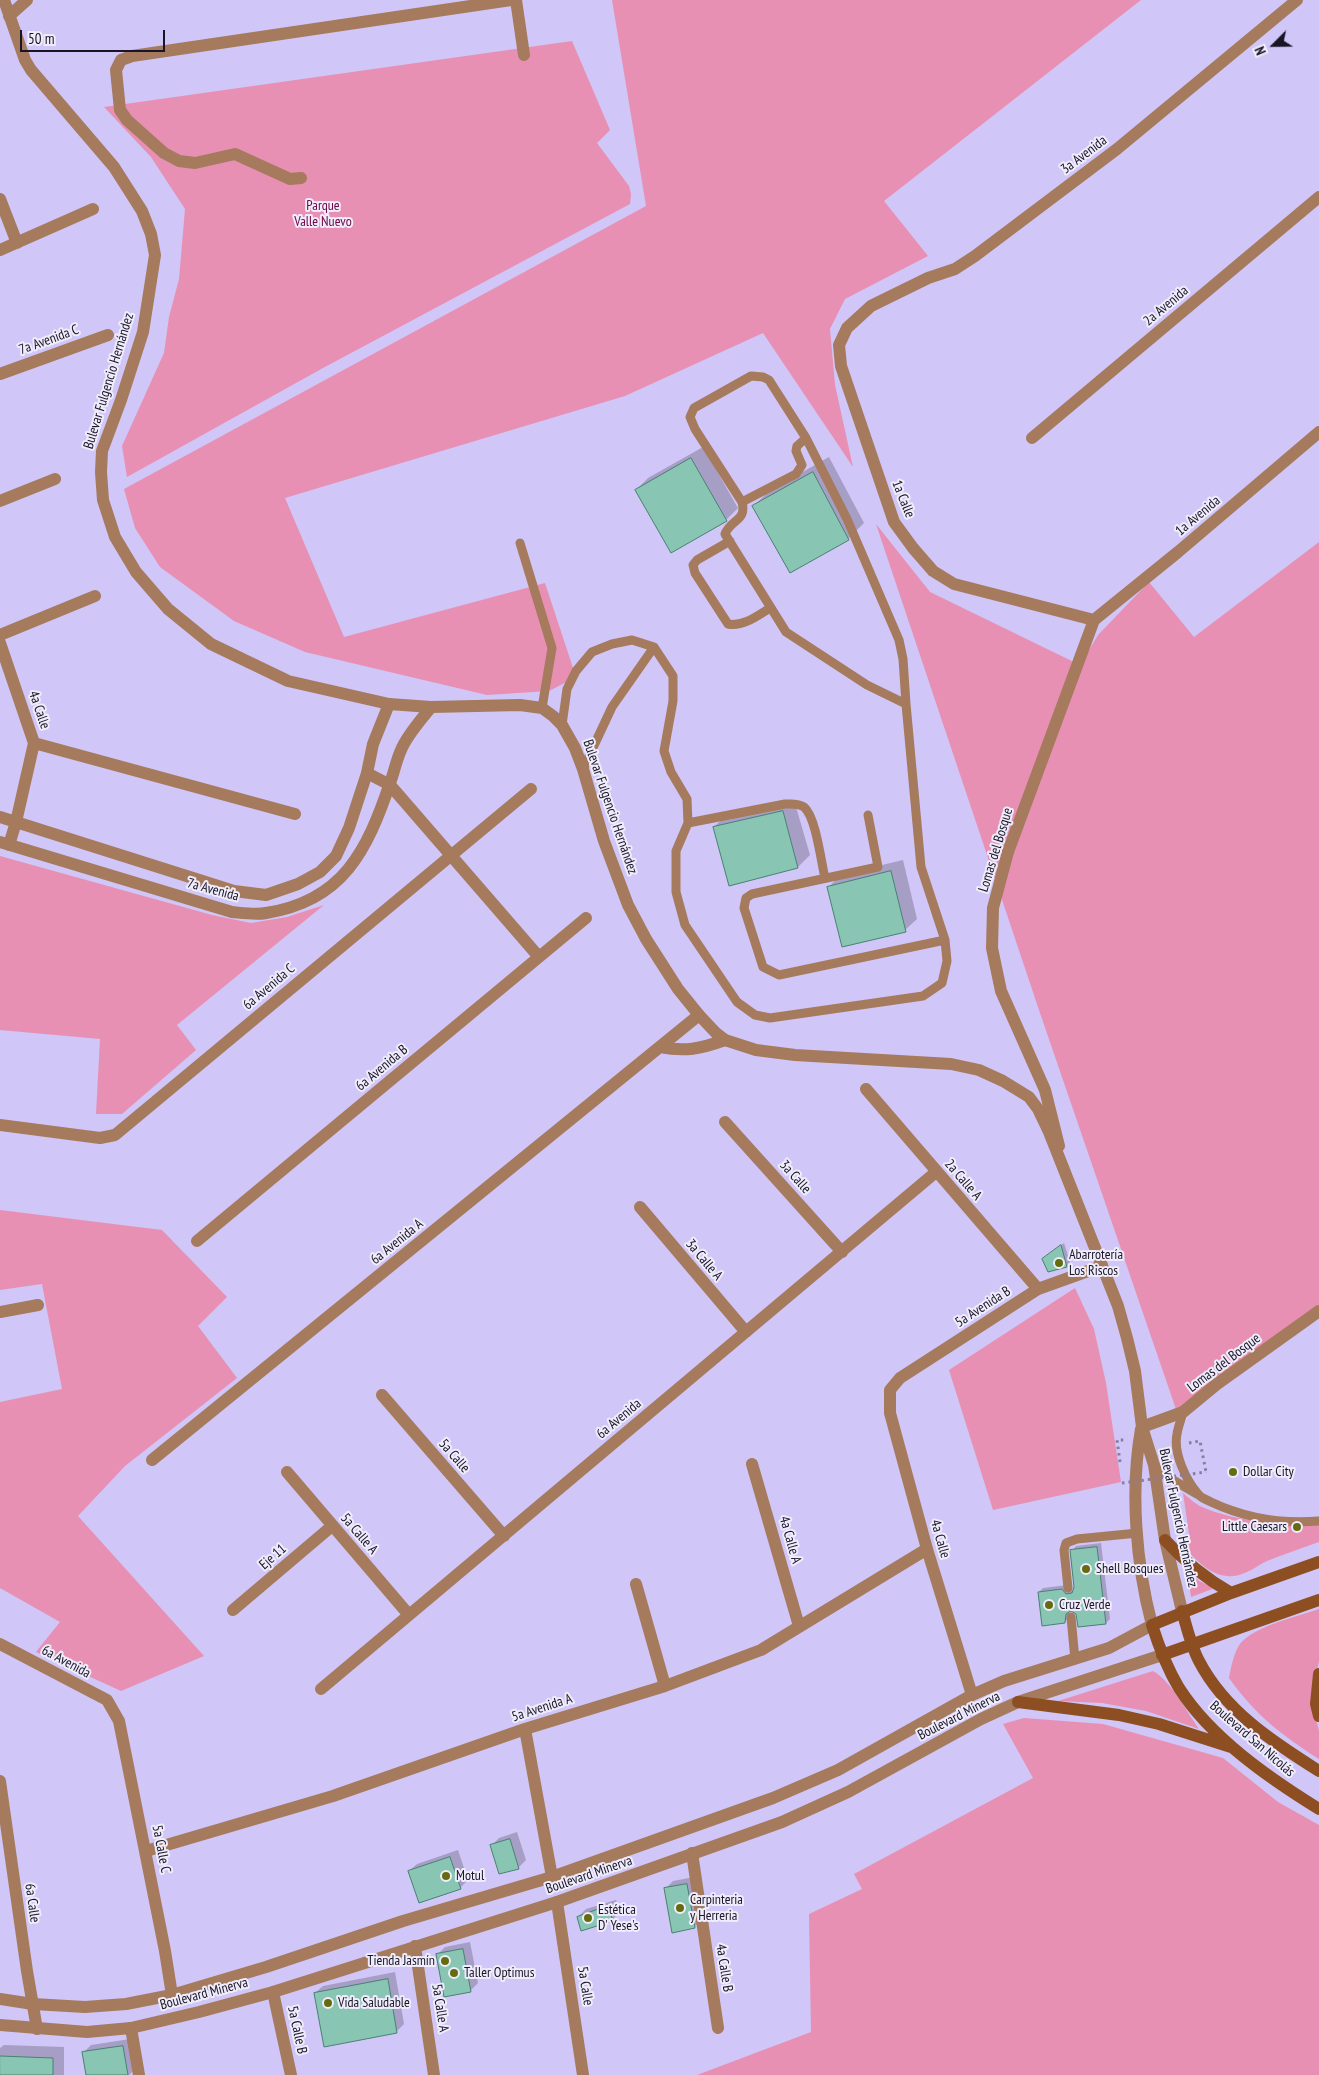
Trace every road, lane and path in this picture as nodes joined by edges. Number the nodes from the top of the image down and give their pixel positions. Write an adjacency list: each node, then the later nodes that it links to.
1 (4, 0): 6 (street, Bulevar Fulgencio Hernández)
2 (27, 0): 6 (street)
3 (511, 0): 8 (street)
4 (516, 0): 7 (street)
5 (1297, 0): 14 (street, 3a Avenida)
6 (9, 16): 31 (street, Bulevar Fulgencio Hernández)
7 (524, 55)
8 (302, 178)
9 (1319, 197): 19 (street, 2a Avenida)
10 (0, 199): 12 (street)
11 (93, 209): 12 (street)
12 (17, 243): 13 (street)
13 (0, 250)
14 (871, 306): 27 (street, 1a Calle)
15 (108, 335): 16 (street, 7a Avenida C)
16 (0, 374)
17 (1319, 432): 27 (street, 1a Avenida)
18 (806, 438): 22 (lane); 22 (lane); 32 (lane)
19 (1032, 438)
20 (54, 479): 21 (street)
21 (0, 500)
22 (742, 502): 23 (lane)
23 (730, 541): 26 (lane); 26 (lane)
24 (520, 543): 34 (lane)
25 (95, 596): 28 (street)
26 (770, 608): 32 (lane)
27 (1094, 620): 61 (street, Lomas del Bosque)
28 (0, 635)
29 (0, 643): 36 (street, 4a Calle)
30 (654, 647): 35 (lane); 37 (lane); 45 (lane)
31 (389, 704): 33 (street, Bulevar Fulgencio Hernández); 38 (street, 7a Avenida)
32 (906, 704): 52 (lane)
33 (431, 706): 34 (street, Bulevar Fulgencio Hernández); 39 (street, 7a Avenida)
34 (542, 708): 35 (street, Bulevar Fulgencio Hernández)
35 (562, 725): 37 (street, Bulevar Fulgencio Hernández)
36 (34, 743): 41 (street); 44 (street, 4a Calle)
37 (583, 769): 54 (street, Bulevar Fulgencio Hernández)
38 (367, 773): 39 (street); 48 (street, 7a Avenida)
39 (390, 785): 47 (street); 50 (street, 7a Avenida)
40 (531, 789): 47 (street, 6a Avenida C)
41 (295, 814)
42 (868, 815): 49 (lane)
43 (0, 817): 44 (street, 7a Avenida)
44 (16, 822): 46 (street, 4a Calle); 48 (street, 7a Avenida)
45 (688, 823): 49 (lane); 52 (lane)
46 (4, 844): 50 (street, 7a Avenida)
47 (452, 854): 53 (street); 59 (street, 6a Avenida C)
48 (155, 867): 50 (street)
49 (824, 878): 52 (lane)
50 (149, 887)
51 (586, 918): 53 (street, 6a Avenida B)
52 (946, 940)
53 (539, 957): 63 (street, 6a Avenida B)
54 (698, 1015): 55 (street, Bulevar Fulgencio Hernández); 56 (street, 6a Avenida A)
55 (725, 1040): 56 (street); 61 (street, Bulevar Fulgencio Hernández)
56 (660, 1047): 76 (street, 6a Avenida A)
57 (866, 1089): 60 (street, 2a Calle A)
58 (725, 1122): 64 (street, 3a Calle)
59 (0, 1125)
60 (936, 1172): 64 (street, 6a Avenida); 66 (street, 2a Calle A)
61 (1067, 1178): 65 (street, Bulevar Fulgencio Hernández)
62 (640, 1207): 70 (street, 3a Calle A)
63 (197, 1241)
64 (842, 1252): 70 (street, 6a Avenida)
65 (1102, 1266): 66 (street, 5a Avenida B); 74 (street, Bulevar Fulgencio Hernández)
66 (1038, 1290): 71 (street, 5a Avenida B)
67 (38, 1305): 69 (street)
68 (1319, 1311): 73 (street, Lomas del Bosque)
69 (0, 1312)
70 (746, 1332): 85 (street, 6a Avenida)
71 (890, 1390): 87 (street, 4a Calle)
72 (382, 1395): 85 (street, 5a Calle)
73 (1184, 1412): 74 (street, Lomas del Bosque); 81 (lane)
74 (1142, 1427): 78 (street, Bulevar Fulgencio Hernández); 84 (street, Bulevar Fulgencio Hernández)
75 (1191, 1442): 80 (path, bridge)
76 (152, 1460)
77 (752, 1464): 98 (street, 4a Calle A)
78 (1154, 1465): 81 (lane); 86 (street, Bulevar Fulgencio Hernández)
79 (288, 1472): 83 (street, 5a Calle A)
80 (1122, 1483)
81 (1199, 1496): 82 (lane)
82 (1319, 1521)
83 (332, 1526): 93 (street, Eje 11); 95 (street, 5a Calle A)
84 (1138, 1532): 90 (lane); 97 (street, Bulevar Fulgencio Hernández)
85 (504, 1536): 95 (street, 6a Avenida)
86 (1165, 1540): 91 (main road); 94 (street, Bulevar Fulgencio Hernández)
87 (927, 1549): 98 (street, 5a Avenida A); 106 (street, 4a Calle)
88 (1319, 1562): 91 (main road)
89 (636, 1584): 104 (street)
90 (1068, 1588)
91 (1231, 1593): 94 (main road)
92 (1319, 1600): 100 (main road)
93 (233, 1610)
94 (1182, 1611): 97 (main road); 100 (main road, Bulevar Fulgencio Hernández)
95 (409, 1615): 105 (street, 6a Avenida)
96 (1070, 1617): 102 (lane)
97 (1152, 1625): 101 (main road, Bulevar Fulgencio Hernández); 102 (street, Boulevard Minerva)
98 (799, 1626): 104 (street, 5a Avenida A)
99 (0, 1644): 108 (street, 6a Avenida)
100 (1192, 1644): 101 (main road); 112 (main road, Boulevard San Nicolás)
101 (1162, 1655): 107 (street, Boulevard Minerva); 111 (main road, Boulevard San Nicolás)
102 (1075, 1660): 106 (street, Boulevard Minerva)
103 (1319, 1674): 109 (main road)
104 (665, 1686): 110 (street, 5a Avenida A)
105 (321, 1689)
106 (972, 1695): 117 (street, Boulevard Minerva)
107 (1018, 1702): 111 (main road); 116 (street, Boulevard Minerva)
108 (114, 1710): 115 (street, 5a Calle C)
109 (1319, 1716)
110 (525, 1729): 115 (street, 5a Avenida A); 117 (street)
111 (1235, 1748): 114 (main road, Boulevard San Nicolás)
112 (1319, 1771)
113 (0, 1781): 123 (street, 6a Calle)
114 (1319, 1809)
115 (146, 1851): 121 (street, 5a Calle C)
116 (692, 1853): 118 (street, Boulevard Minerva); 126 (street, 4a Calle B)
117 (552, 1877): 121 (street, Boulevard Minerva)
118 (557, 1902): 119 (street, Boulevard Minerva); 131 (street, 5a Calle)
119 (415, 1946): 120 (street, Boulevard Minerva); 130 (street, 5a Calle A)
120 (274, 1992): 125 (street, Boulevard Minerva); 129 (street, 5a Calle B)
121 (172, 1995): 123 (street, Boulevard Minerva)
122 (0, 1999): 123 (street, Boulevard Minerva)
123 (32, 2004): 127 (street, 6a Calle)
124 (0, 2025): 127 (street, Boulevard Minerva)
125 (131, 2028): 127 (street, Boulevard Minerva); 128 (street)
126 (718, 2028)
127 (37, 2029)
128 (139, 2075)
129 (291, 2075)
130 (434, 2075)
131 (583, 2075)

